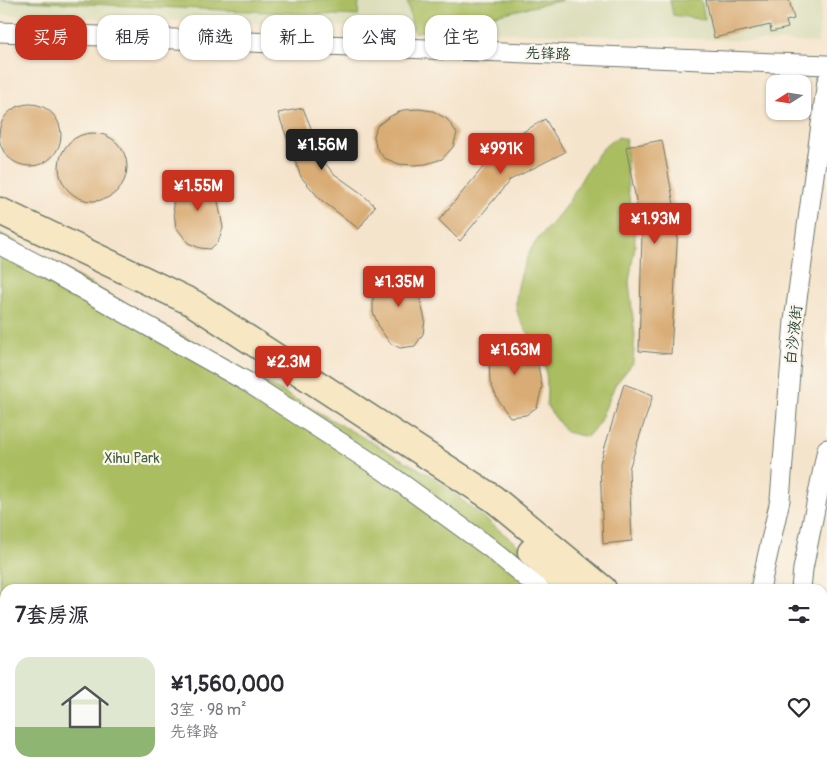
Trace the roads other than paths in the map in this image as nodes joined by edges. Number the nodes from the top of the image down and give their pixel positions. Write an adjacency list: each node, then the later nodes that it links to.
1 (0, 32): 2 (street, 先锋路)
2 (827, 65)
3 (827, 81): 11 (street, 白沙液街)
4 (0, 211): 10 (main road)
5 (0, 225): 9 (main road)
6 (0, 245): 8 (street)
7 (827, 449): 12 (street)
8 (534, 584)
9 (567, 584)
10 (597, 584)
11 (761, 584)
12 (802, 584)

